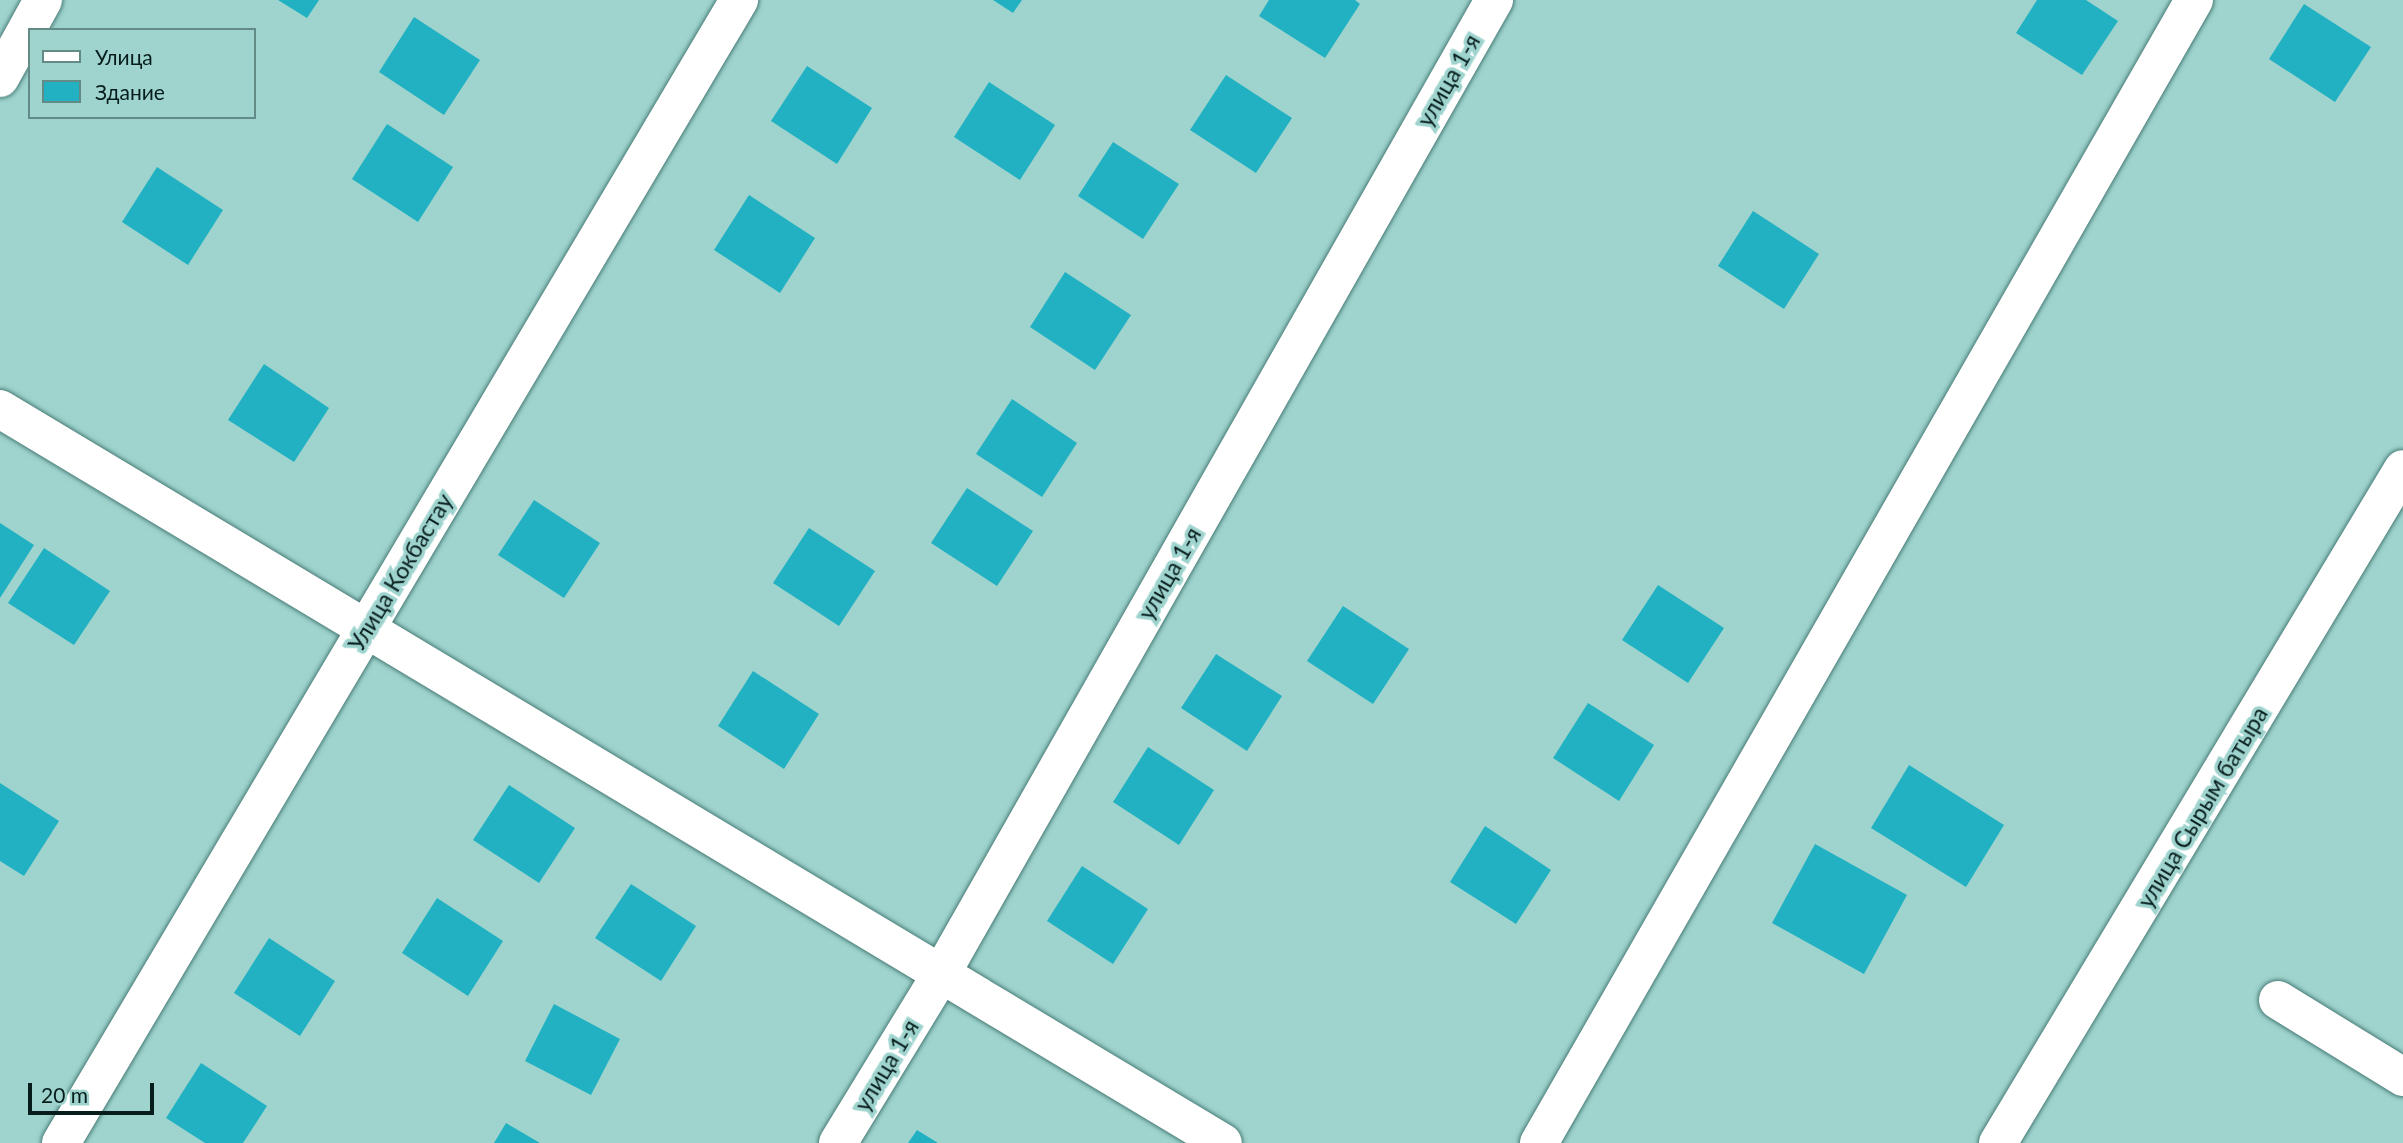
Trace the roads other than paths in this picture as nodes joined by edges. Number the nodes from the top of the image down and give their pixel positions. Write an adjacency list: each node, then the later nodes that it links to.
1 (43, 0): 5 (street)
2 (739, 0): 8 (street, Улица Кокбастау)
3 (1494, 0): 9 (street, улица 1-я)
4 (2194, 0): 15 (street)
5 (0, 78)
6 (0, 409): 8 (street)
7 (2403, 469): 16 (street, улица Сырым батыра)
8 (366, 629): 9 (street); 12 (street, Улица Кокбастау)
9 (941, 974): 13 (street, улица 1-я); 14 (street)
10 (2278, 1000): 11 (street)
11 (2403, 1077)
12 (61, 1143)
13 (838, 1143)
14 (1223, 1143)
15 (1539, 1143)
16 (1998, 1143)

